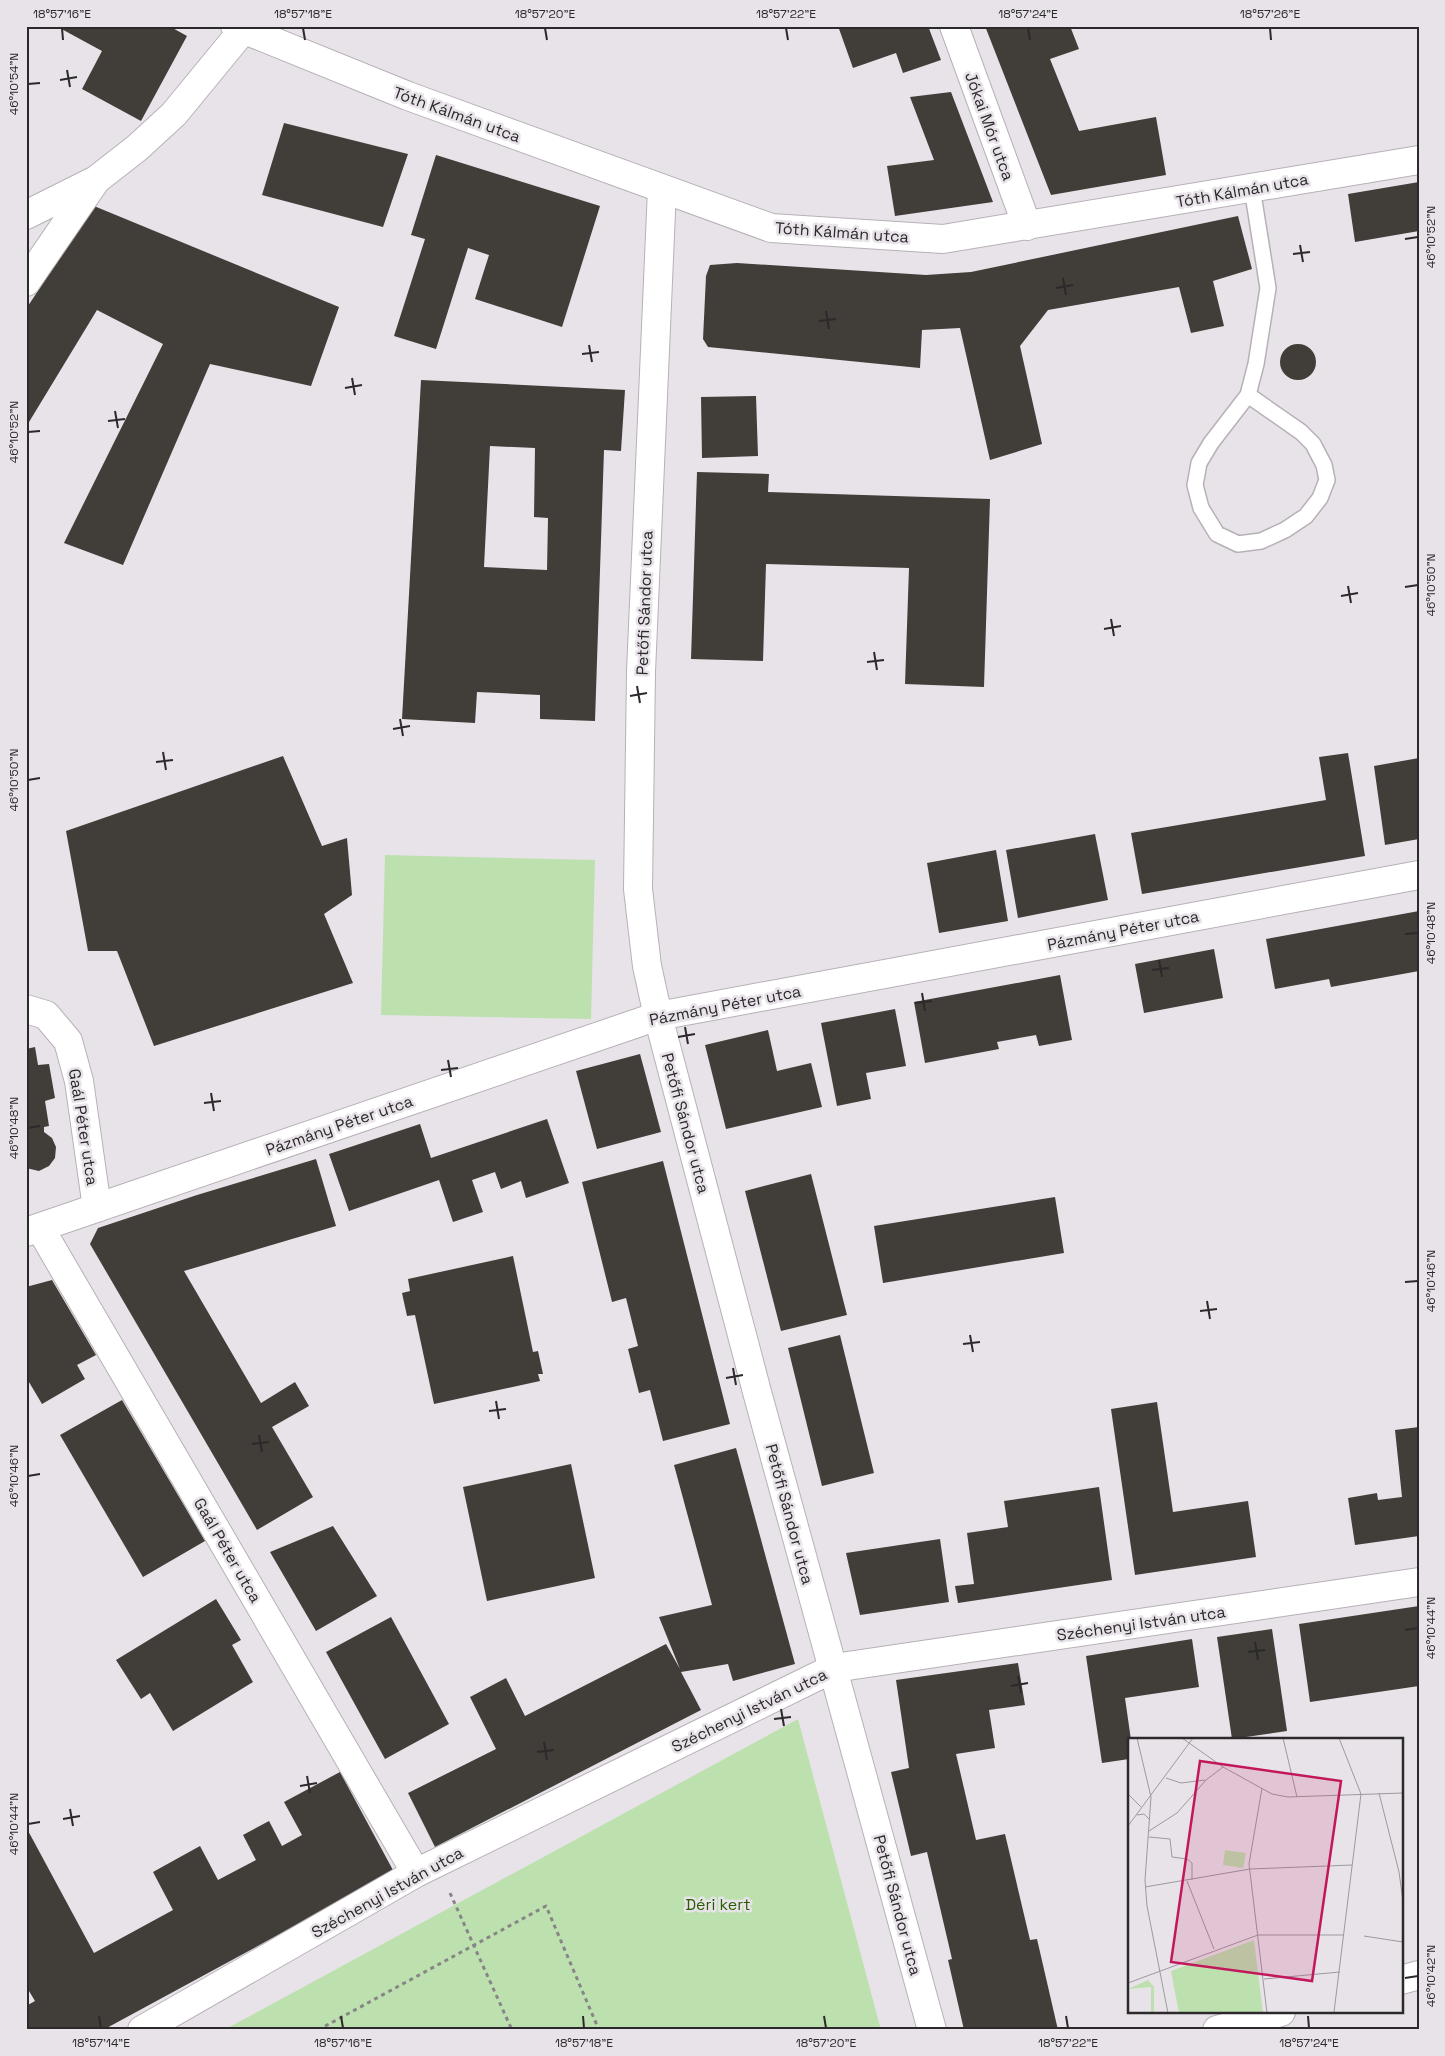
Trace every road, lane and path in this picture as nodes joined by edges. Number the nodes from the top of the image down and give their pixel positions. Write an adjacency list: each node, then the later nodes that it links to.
1 (954, 26): 8 (street, Jókai Mór utca)
2 (239, 28): 4 (street); 6 (street, Tóth Kálmán utca)
3 (1419, 160): 5 (street, Tóth Kálmán utca)
4 (96, 180): 7 (street); 9 (street)
5 (1252, 188): 8 (street, Tóth Kálmán utca); 10 (lane)
6 (662, 189): 8 (street, Tóth Kálmán utca); 13 (street, Petőfi Sándor utca)
7 (26, 215)
8 (1026, 226)
9 (26, 282)
10 (1248, 395): 10 (lane)
11 (1419, 875): 13 (street, Pázmány Péter utca)
12 (26, 1009): 14 (street, Gaál Péter utca)
13 (658, 1016): 14 (street, Pázmány Péter utca); 17 (street, Petőfi Sándor utca)
14 (97, 1208): 15 (street, Pázmány Péter utca)
15 (33, 1230): 18 (street, Gaál Péter utca)
16 (1419, 1582): 17 (street, Széchenyi István utca)
17 (834, 1668): 18 (street, Széchenyi István utca); 27 (street, Petőfi Sándor utca)
18 (426, 1868): 19 (path); 23 (street, Széchenyi István utca)
19 (474, 1945): 24 (path); 25 (path); 26 (path)
20 (1419, 1975): 21 (street)
21 (1402, 1980)
22 (1274, 2014): 28 (street)
23 (142, 2030)
24 (318, 2030)
25 (512, 2030)
26 (600, 2030)
27 (932, 2030)
28 (1217, 2030)

